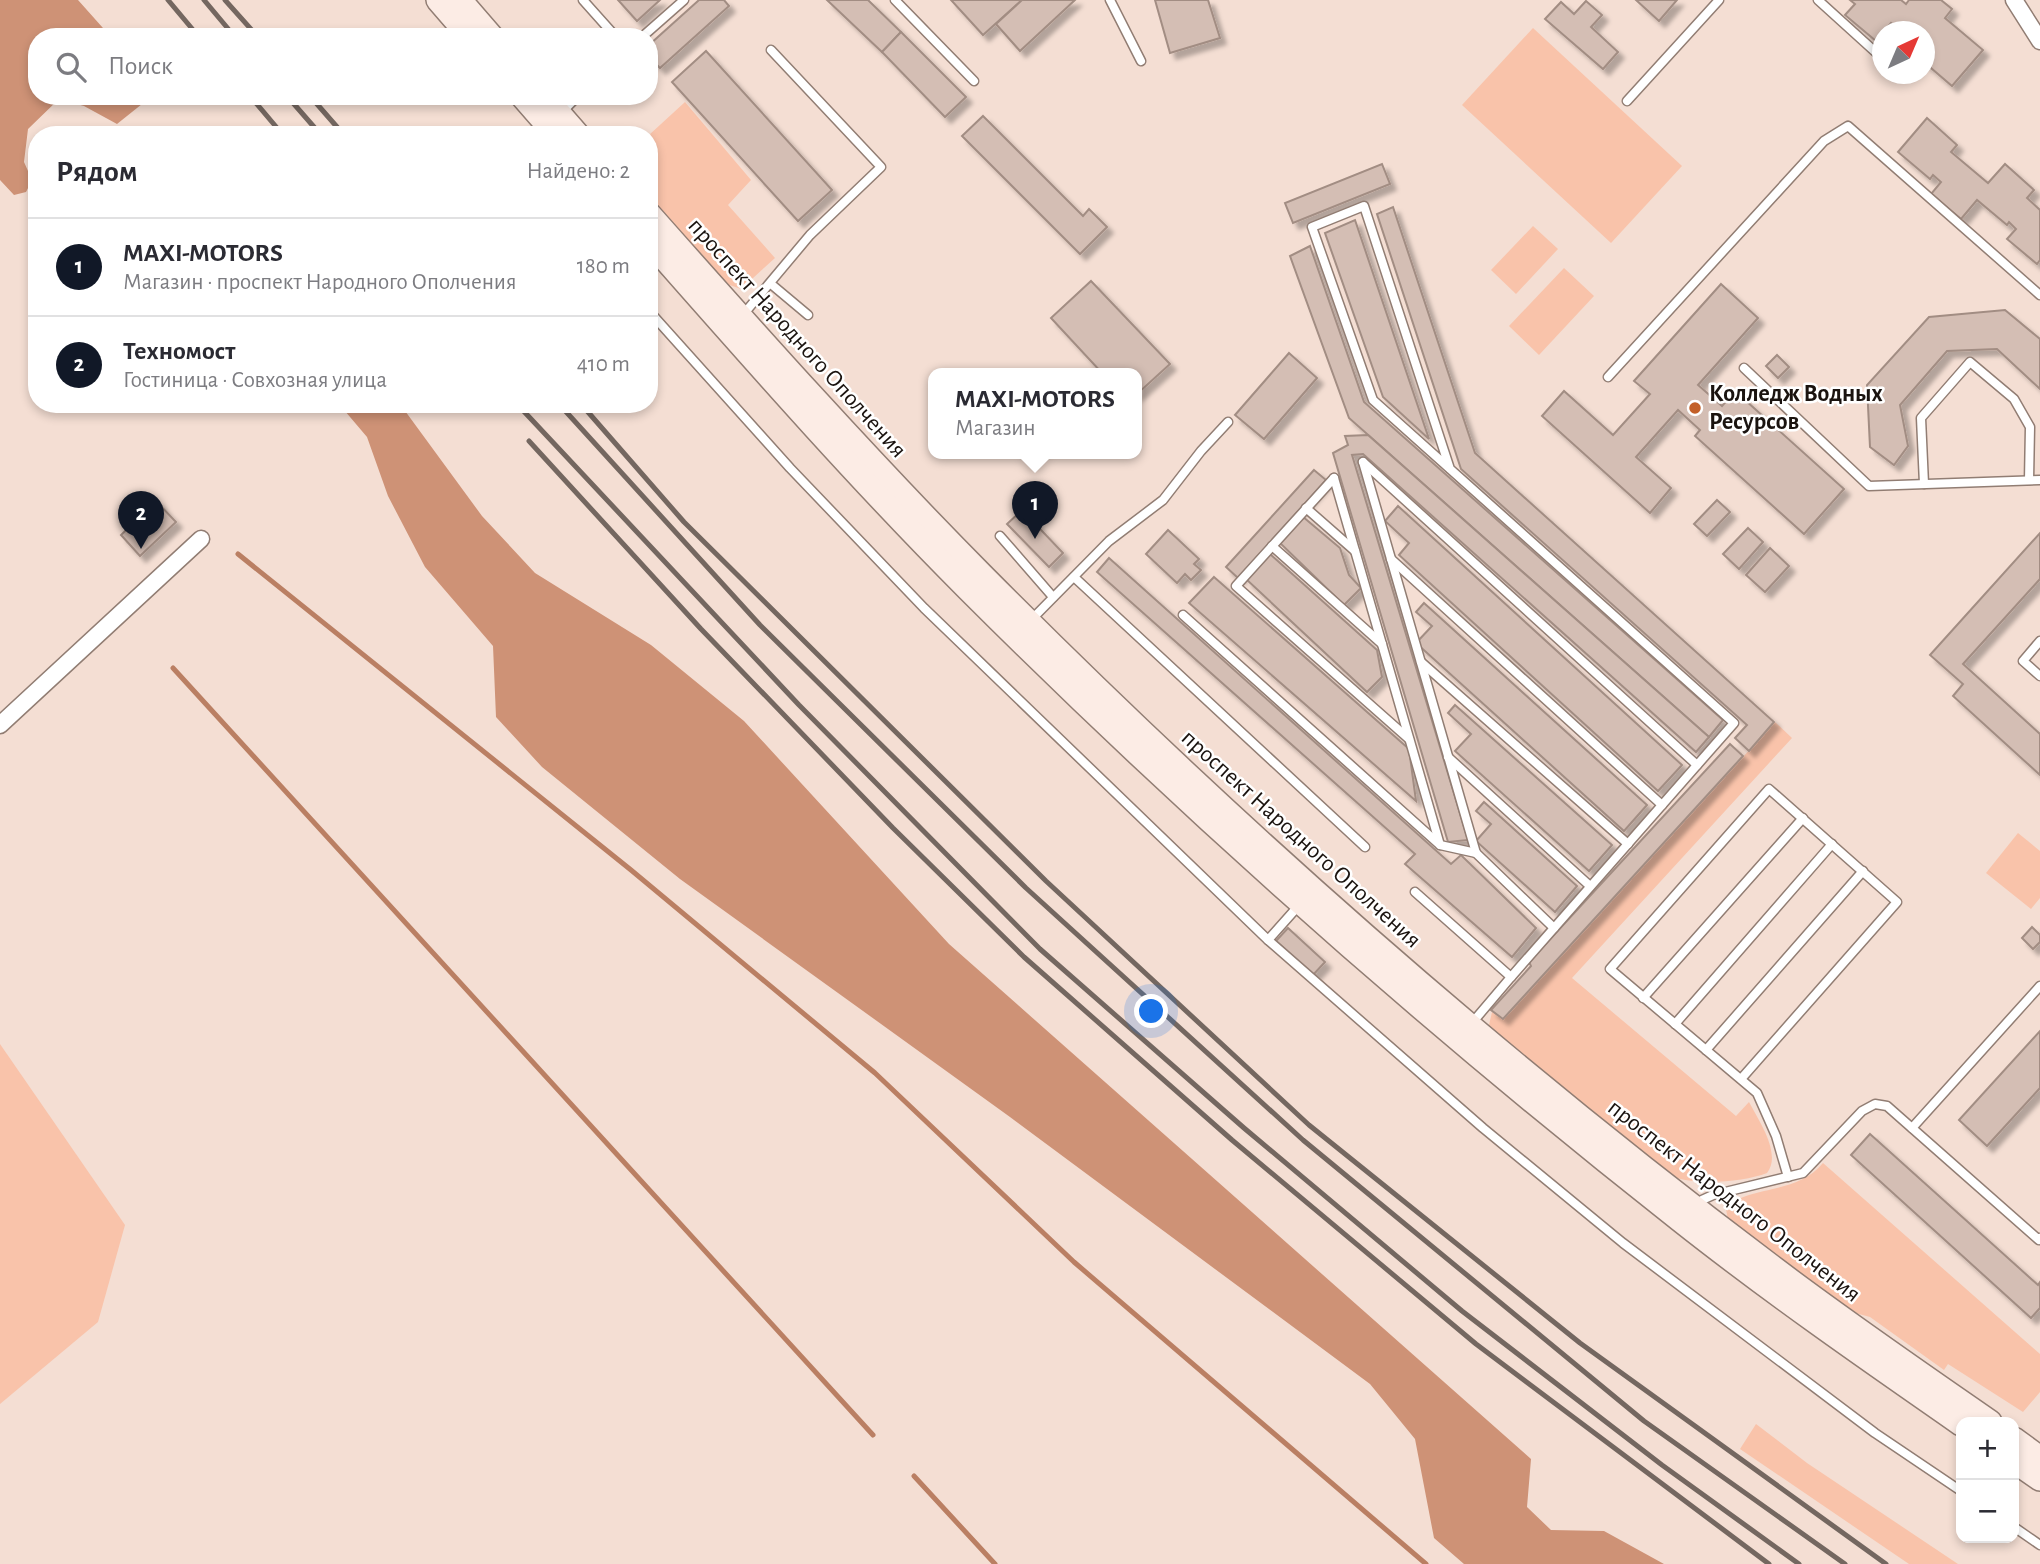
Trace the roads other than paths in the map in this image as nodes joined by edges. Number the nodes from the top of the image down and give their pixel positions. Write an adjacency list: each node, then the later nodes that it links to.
1 (438, 0): 10 (main road)
2 (460, 0): 11 (main road)
3 (583, 0): 12 (lane)
4 (684, 0): 13 (lane)
5 (895, 0): 18 (lane)
6 (1111, 0): 17 (lane)
7 (1720, 0): 19 (lane)
8 (1818, 0): 15 (lane)
9 (2014, 0): 14 (street)
10 (462, 28)
11 (484, 28)
12 (608, 28)
13 (652, 28)
14 (2040, 41)
15 (1872, 49)
16 (771, 50): 26 (lane)
17 (1141, 61)
18 (974, 81)
19 (1627, 101)
20 (534, 105): 23 (main road)
21 (548, 105): 23 (main road)
22 (572, 105): 23 (lane)
23 (558, 124)
24 (658, 226): 30 (main road, проспект Народного Ополчения)
25 (658, 250): 30 (main road, проспект Народного Ополчения)
26 (771, 284): 28 (lane); 30 (lane)
27 (2040, 295): 32 (lane)
28 (808, 315)
29 (658, 321): 68 (lane)
30 (734, 323): 47 (main road, проспект Народного Ополчения); 66 (main road, проспект Народного Ополчения)
31 (1744, 368): 37 (lane)
32 (1608, 377)
33 (1228, 422): 44 (lane)
34 (1450, 469): 34 (lane); 55 (lane)
35 (2029, 480): 36 (lane); 37 (lane); 37 (lane)
36 (2040, 480)
37 (1924, 484)
38 (1306, 508): 41 (lane); 42 (lane); 42 (lane)
39 (1000, 536): 45 (lane)
40 (201, 539): 52 (street)
41 (1272, 546): 49 (lane); 53 (lane)
42 (1355, 551): 49 (lane)
43 (1391, 559): 50 (lane); 55 (lane); 56 (lane)
44 (1074, 577): 45 (lane); 61 (lane)
45 (1053, 597): 47 (lane)
46 (1183, 615): 60 (lane)
47 (1030, 621): 73 (main road, проспект Народного Ополчения)
48 (2040, 641): 51 (lane)
49 (1382, 644): 53 (lane)
50 (1421, 662): 54 (lane); 58 (lane)
51 (2040, 676)
52 (0, 725)
53 (1409, 739): 60 (lane)
54 (1448, 757): 62 (lane); 64 (lane)
55 (1697, 765): 56 (lane)
56 (1662, 805): 58 (lane)
57 (1802, 818): 59 (lane); 71 (lane); 71 (lane)
58 (1628, 844): 64 (lane)
59 (1832, 844): 63 (lane); 72 (lane)
60 (1440, 845): 62 (lane)
61 (1365, 847)
62 (1476, 853): 67 (lane)
63 (1863, 872): 74 (lane); 75 (lane)
64 (1590, 886): 67 (lane)
65 (1415, 892): 69 (lane)
66 (1301, 903): 68 (lane); 81 (main road, проспект Народного Ополчения)
67 (1554, 928): 69 (lane)
68 (1268, 940): 86 (lane)
69 (1511, 977): 73 (lane)
70 (2040, 986): 76 (lane)
71 (1643, 998): 72 (lane)
72 (1675, 1024): 74 (lane)
73 (1470, 1026): 78 (main road, проспект Народного Ополчения)
74 (1706, 1050): 75 (lane)
75 (1741, 1079): 77 (lane)
76 (1912, 1128): 77 (lane); 79 (lane)
77 (1788, 1177): 78 (lane)
78 (1695, 1208): 80 (main road, проспект Народного Ополчения)
79 (2040, 1238)
80 (1983, 1417)
81 (1956, 1420)
82 (2019, 1443): 83 (main road)
83 (2040, 1458)
84 (2019, 1464): 85 (main road)
85 (2040, 1479)
86 (1956, 1488)
87 (2019, 1530): 88 (lane)
88 (2040, 1545)

